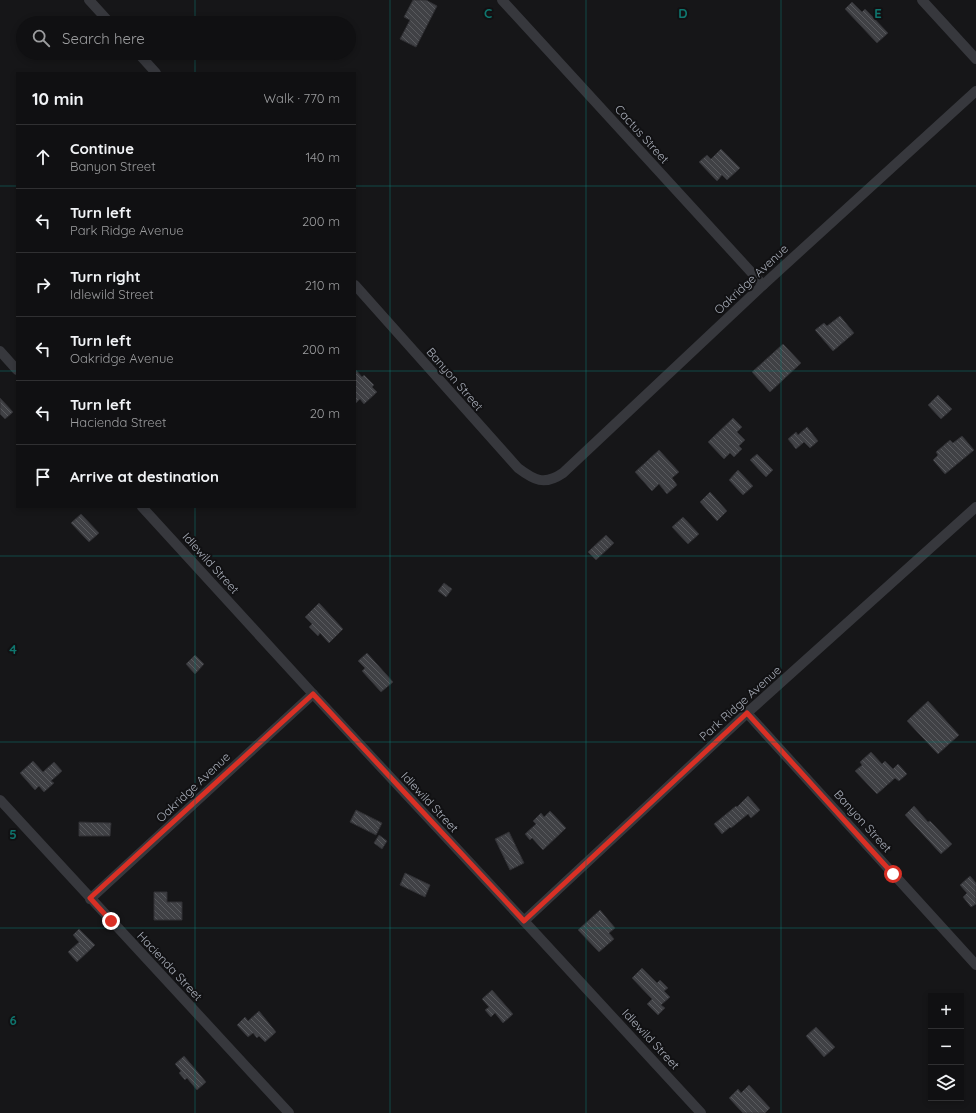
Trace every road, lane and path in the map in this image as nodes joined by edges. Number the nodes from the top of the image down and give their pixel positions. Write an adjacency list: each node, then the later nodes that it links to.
1 (89, 0): 4 (street)
2 (502, 0): 9 (street, Cactus Street)
3 (922, 0): 5 (street)
4 (104, 16)
5 (976, 59)
6 (144, 60): 7 (street)
7 (155, 72)
8 (976, 91): 9 (street, Oakridge Avenue)
9 (763, 285): 13 (street, Oakridge Avenue)
10 (356, 286): 13 (street, Banyon Street)
11 (0, 351): 12 (street)
12 (16, 369)
13 (543, 481)
14 (143, 508): 16 (street, Idlewild Street)
15 (975, 511): 17 (street, Park Ridge Avenue)
16 (313, 694): 19 (street, Oakridge Avenue); 20 (street, Idlewild Street)
17 (747, 713): 20 (street, Park Ridge Avenue); 21 (street, Banyon Street)
18 (0, 800): 19 (street, Hacienda Street)
19 (90, 898): 22 (street, Hacienda Street)
20 (524, 921): 23 (street, Idlewild Street)
21 (976, 965)
22 (289, 1113)
23 (701, 1113)

